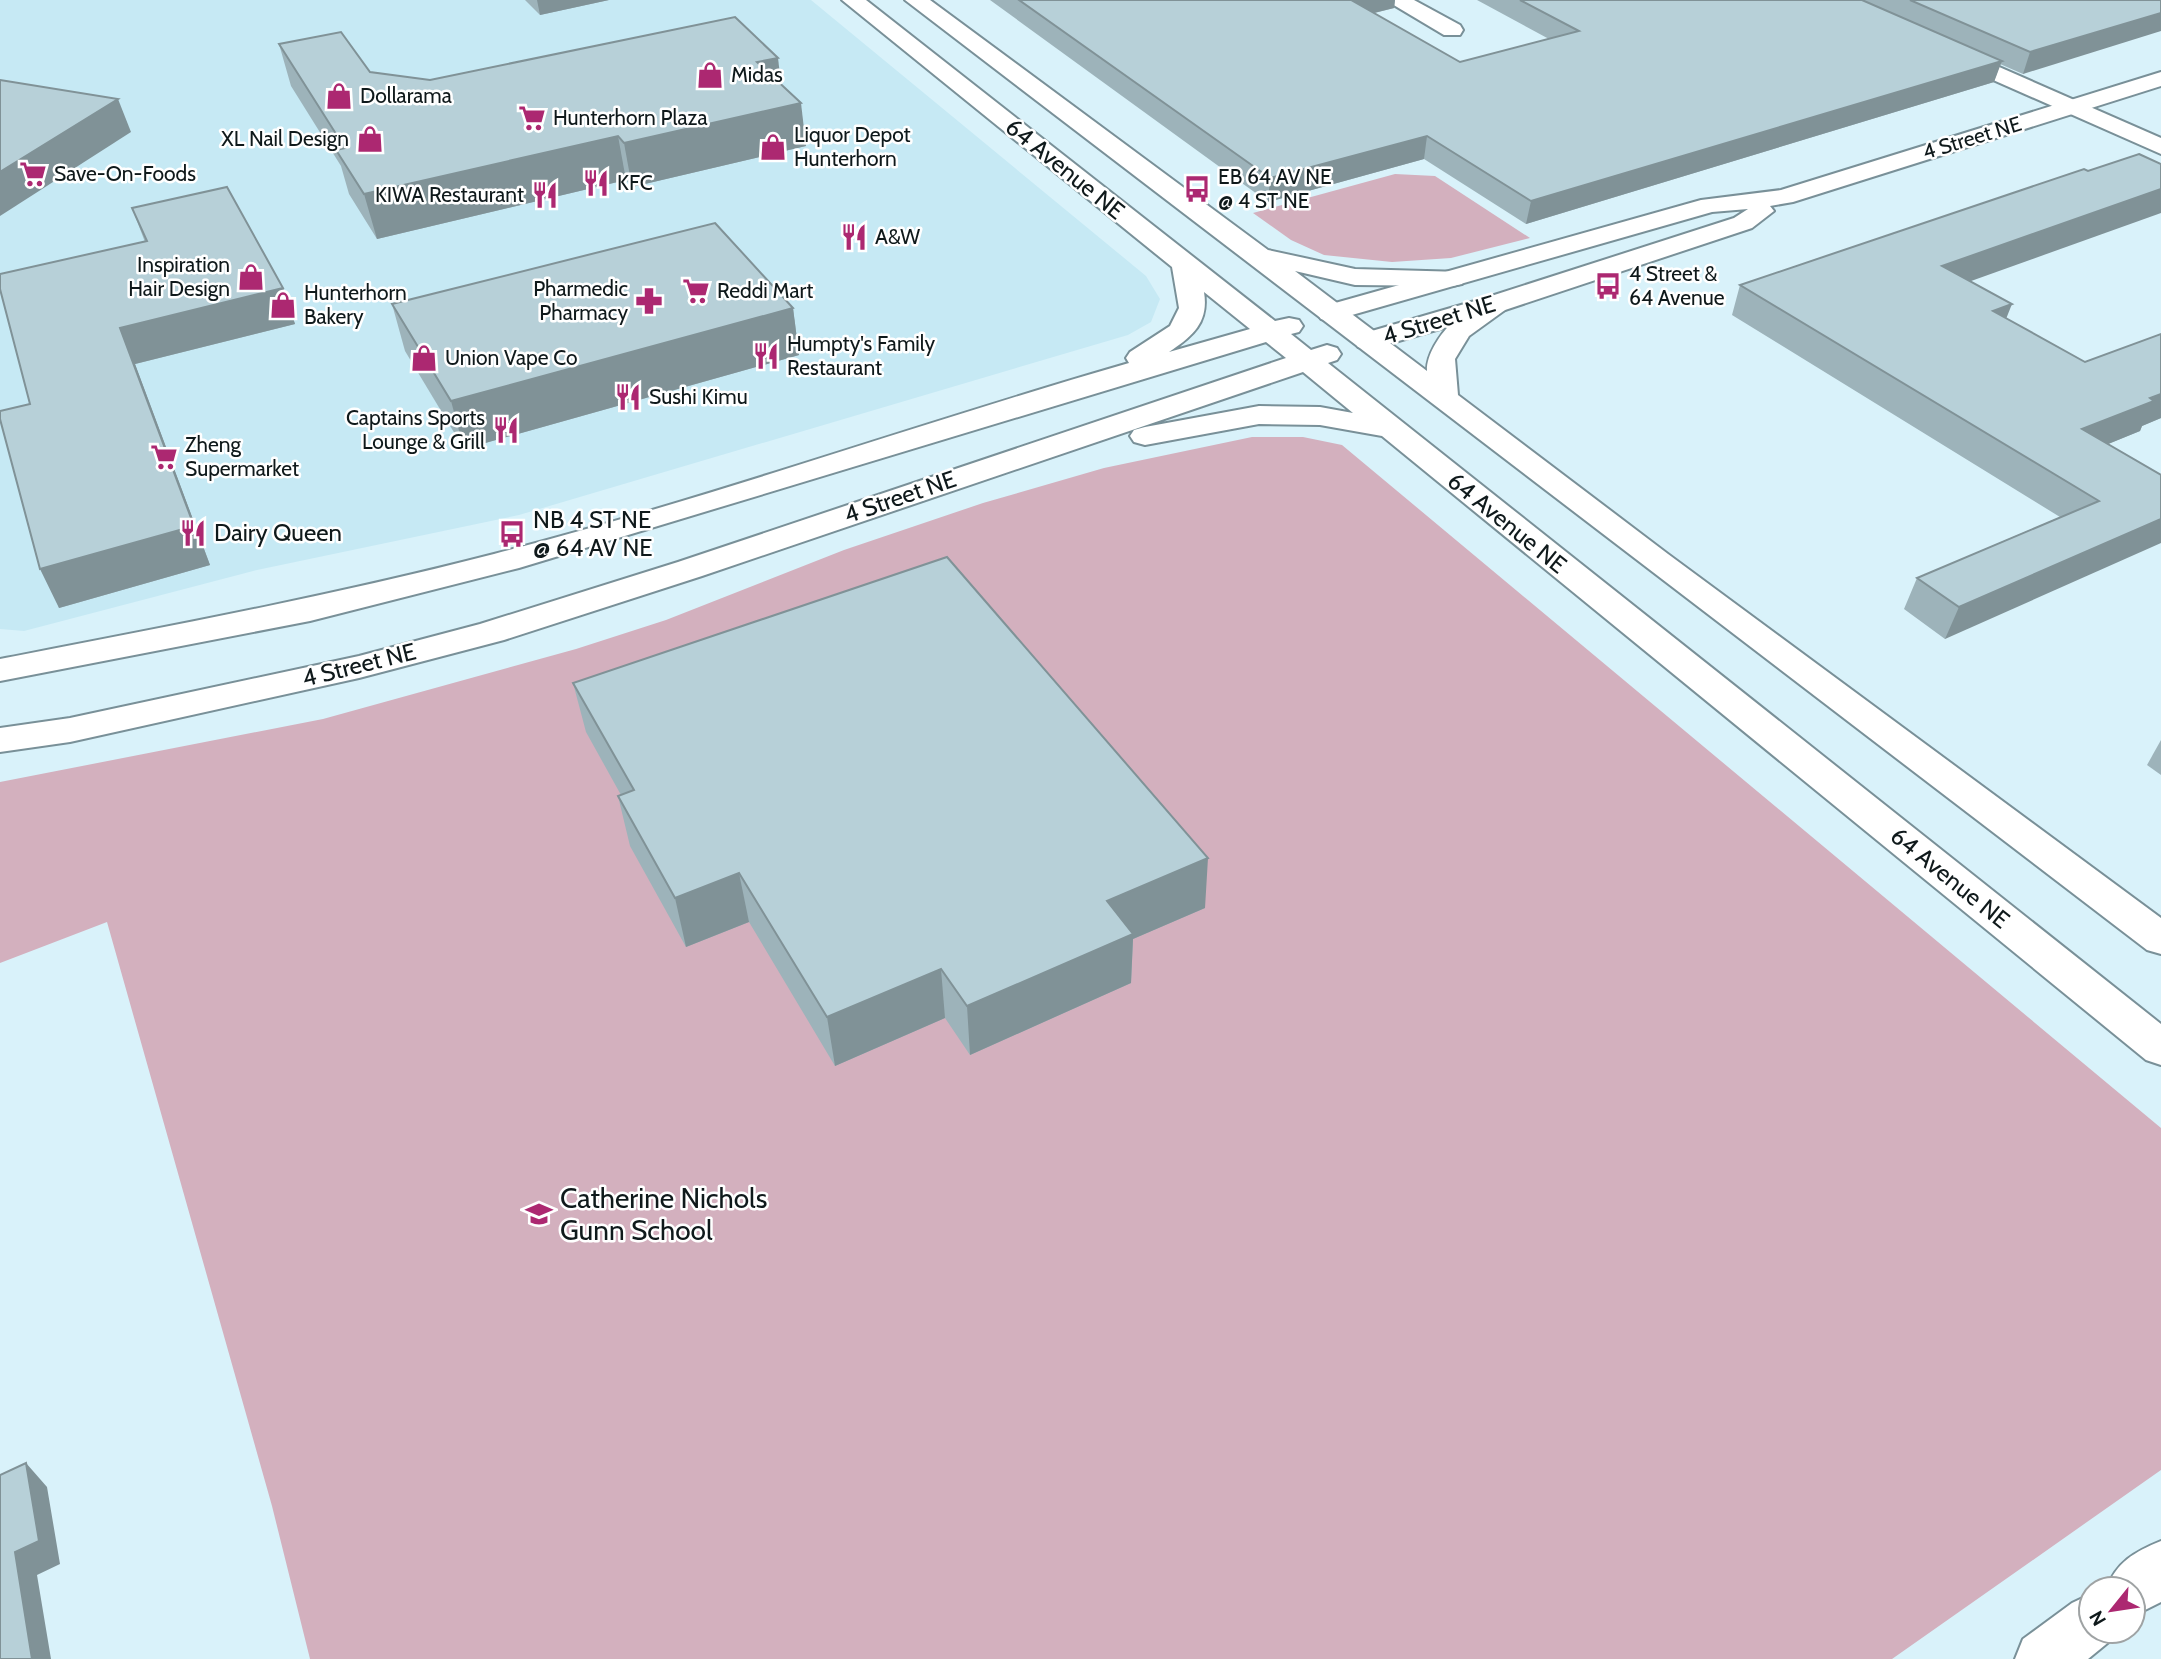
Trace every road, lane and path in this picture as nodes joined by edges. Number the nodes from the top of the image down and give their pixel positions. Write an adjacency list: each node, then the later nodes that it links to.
1 (853, 0): 11 (main road, 64 Avenue NE)
2 (916, 0): 10 (main road, 64 Avenue NE)
3 (1399, 0): 4 (main road)
4 (1452, 30)
5 (1924, 41): 7 (main road)
6 (2161, 79): 7 (main road, 4 Street NE)
7 (2072, 107): 8 (main road); 9 (main road, 4 Street NE)
8 (2161, 147)
9 (1784, 197): 12 (main road, 4 Street NE); 13 (main road, 4 Street NE)
10 (1255, 253): 12 (main road); 14 (main road, 64 Avenue NE)
11 (1185, 263): 15 (main road, 64 Avenue NE); 18 (main road)
12 (1452, 278): 14 (main road, 4 Street NE)
13 (1495, 304): 16 (main road, 4 Street NE); 19 (main road)
14 (1331, 313): 15 (main road, 4 Street NE); 16 (main road, 64 Avenue NE)
15 (1270, 331): 17 (main road, 64 Avenue NE); 18 (main road, 4 Street NE)
16 (1368, 341): 17 (main road, 4 Street NE); 19 (main road, 64 Avenue NE)
17 (1306, 360): 20 (main road, 64 Avenue NE); 21 (main road, 4 Street NE)
18 (1108, 378): 22 (main road, 4 Street NE)
19 (1444, 399): 24 (main road, 64 Avenue NE)
20 (1390, 429): 21 (main road); 25 (main road, 64 Avenue NE)
21 (992, 465): 23 (main road, 4 Street NE)
22 (0, 670)
23 (0, 740)
24 (2161, 939)
25 (2161, 1048)
26 (2077, 1633): 27 (main road)
27 (2043, 1659)

